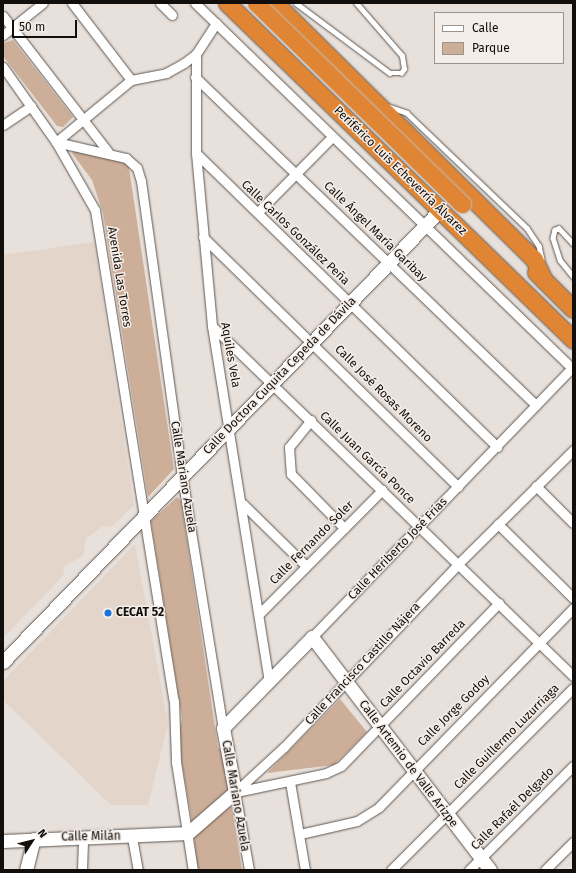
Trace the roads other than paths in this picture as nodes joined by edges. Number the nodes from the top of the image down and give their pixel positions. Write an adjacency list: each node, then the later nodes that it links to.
1 (44, 3): 13 (street)
2 (72, 3): 20 (street)
3 (160, 3): 10 (street)
4 (195, 3): 12 (street)
5 (256, 3): 36 (highway, Periférico Luis Echeverría Álvarez, bridge)
6 (296, 3): 7 (lane)
7 (356, 3)
8 (281, 4): 9 (highway); 15 (highway); 17 (highway)
9 (230, 6): 17 (highway, Periférico Luis Echeverría Álvarez)
10 (172, 15)
11 (3, 16): 13 (street)
12 (216, 23): 16 (street); 24 (street)
13 (12, 28): 14 (street); 22 (street)
14 (3, 35)
15 (309, 35): 17 (highway); 36 (highway)
16 (196, 54): 19 (street, Aquiles Vela); 20 (street)
17 (283, 58): 29 (highway, Periférico Luis Echeverría Álvarez)
18 (3, 67): 21 (street, Avenida Las Torres)
19 (196, 78): 27 (street, Aquiles Vela); 28 (street, Calle Ángel María Garibay)
20 (131, 80): 22 (street)
21 (31, 106): 23 (street); 25 (street, Avenida Las Torres)
22 (83, 119): 25 (street); 26 (street)
23 (3, 126)
24 (332, 137): 28 (street); 31 (street)
25 (56, 142): 26 (street, Calle Mariano Azuela); 54 (street, Avenida Las Torres)
26 (108, 152): 49 (street, Calle Mariano Azuela)
27 (196, 153): 30 (street, Calle Carlos González Peña); 32 (street, Aquiles Vela)
28 (297, 172): 30 (street); 34 (street, Calle Ángel María Garibay)
29 (440, 210): 31 (street, Calle Doctora Cuquita Cepeda de Dávila); 40 (highway, Periférico Luis Echeverría Álvarez)
30 (258, 212): 37 (street, Calle Carlos González Peña)
31 (425, 226): 34 (street, Calle Doctora Cuquita Cepeda de Dávila); 42 (street)
32 (203, 237): 39 (street, Aquiles Vela); 41 (street, Calle José Rosas Moreno)
33 (573, 244): 35 (lane)
34 (389, 263): 37 (street, Calle Doctora Cuquita Cepeda de Dávila); 44 (street, Calle Ángel María Garibay)
35 (573, 276)
36 (544, 280): 38 (highway, Periférico Luis Echeverría Álvarez)
37 (350, 304): 41 (street, Calle Doctora Cuquita Cepeda de Dávila); 47 (street, Calle Carlos González Peña)
38 (573, 309)
39 (212, 326): 43 (street, Calle Juan García Ponce); 46 (street, Aquiles Vela)
40 (573, 340)
41 (313, 341): 43 (street, Calle Doctora Cuquita Cepeda de Dávila); 51 (street, Calle José Rosas Moreno)
42 (572, 369): 44 (street, Calle Heriberto José Frías)
43 (273, 383): 45 (street, Calle Juan García Ponce); 46 (street, Calle Doctora Cuquita Cepeda de Dávila)
44 (536, 405): 47 (street, Calle Heriberto José Frías)
45 (311, 420): 52 (street, Calle Juan García Ponce); 58 (street)
46 (230, 426): 49 (street, Calle Doctora Cuquita Cepeda de Dávila); 53 (street, Aquiles Vela)
47 (497, 447): 51 (street, Calle Heriberto José Frías)
48 (573, 450): 50 (street, Calle Francisco Castillo Nájera)
49 (182, 476): 54 (street, Calle Doctora Cuquita Cepeda de Dávila); 73 (street, Calle Mariano Azuela)
50 (536, 486): 55 (street); 56 (street, Calle Francisco Castillo Nájera)
51 (458, 487): 57 (street, Calle Heriberto José Frías)
52 (382, 490): 57 (street, Calle Juan García Ponce); 58 (street, Calle Fernando Soler)
53 (243, 504): 60 (street); 64 (street, Aquiles Vela)
54 (145, 516): 67 (street, Calle Doctora Cuquita Cepeda de Dávila); 79 (street, Avenida Las Torres)
55 (573, 523)
56 (498, 524): 59 (street, Calle Francisco Castillo Nájera); 61 (street)
57 (420, 526): 59 (street, Calle Juan García Ponce); 65 (street, Calle Heriberto José Frías)
58 (344, 528): 60 (street, Calle Fernando Soler)
59 (459, 563): 62 (street, Calle Juan García Ponce); 70 (street, Calle Francisco Castillo Nájera)
60 (306, 566): 64 (street, Calle Fernando Soler)
61 (573, 598)
62 (498, 603): 66 (street, Calle Juan García Ponce); 72 (street, Calle Octavio Barreda)
63 (573, 608): 66 (street, Calle Jorge Godoy)
64 (259, 614): 69 (street, Aquiles Vela)
65 (312, 637): 69 (street, Calle Heriberto José Frías); 70 (street, Calle Artemio de Valle Arizpe)
66 (539, 644): 68 (street, Calle Juan García Ponce); 75 (street, Calle Jorge Godoy)
67 (3, 662)
68 (573, 676)
69 (270, 682): 73 (street, Calle Heriberto José Frías)
70 (346, 682): 72 (street, Calle Artemio de Valle Arizpe); 77 (street, Calle Francisco Castillo Nájera)
71 (573, 688): 78 (street, Calle Guillermo Luzurriaga)
72 (379, 726): 75 (street, Calle Artemio de Valle Arizpe); 76 (street, Calle Octavio Barreda)
73 (223, 728): 77 (street, Calle Mariano Azuela)
74 (573, 766): 86 (street, Calle Rafaél Delgado)
75 (412, 770): 78 (street, Calle Artemio de Valle Arizpe); 80 (street, Calle Jorge Godoy)
76 (290, 782): 77 (street, Calle Octavio Barreda); 80 (street)
77 (235, 792): 79 (street, Calle Francisco Castillo Nájera); 91 (street, Calle Mariano Azuela)
78 (446, 815): 86 (street, Calle Artemio de Valle Arizpe); 93 (street, Calle Guillermo Luzurriaga)
79 (188, 833): 82 (street); 90 (street, Avenida Las Torres)
80 (300, 834): 92 (street)
81 (83, 837): 82 (street, Calle Milán); 83 (street, Calle Milán); 88 (street)
82 (132, 837): 89 (street)
83 (34, 839): 84 (street, Calle Milán); 87 (street)
84 (3, 841)
85 (573, 842): 96 (street)
86 (480, 858): 94 (street, Calle Rafaél Delgado); 95 (street, Calle Artemio de Valle Arizpe)
87 (26, 870)
88 (82, 870)
89 (138, 870)
90 (193, 870)
91 (249, 870)
92 (305, 870)
93 (391, 870)
94 (470, 870)
95 (490, 870)
96 (545, 870)

